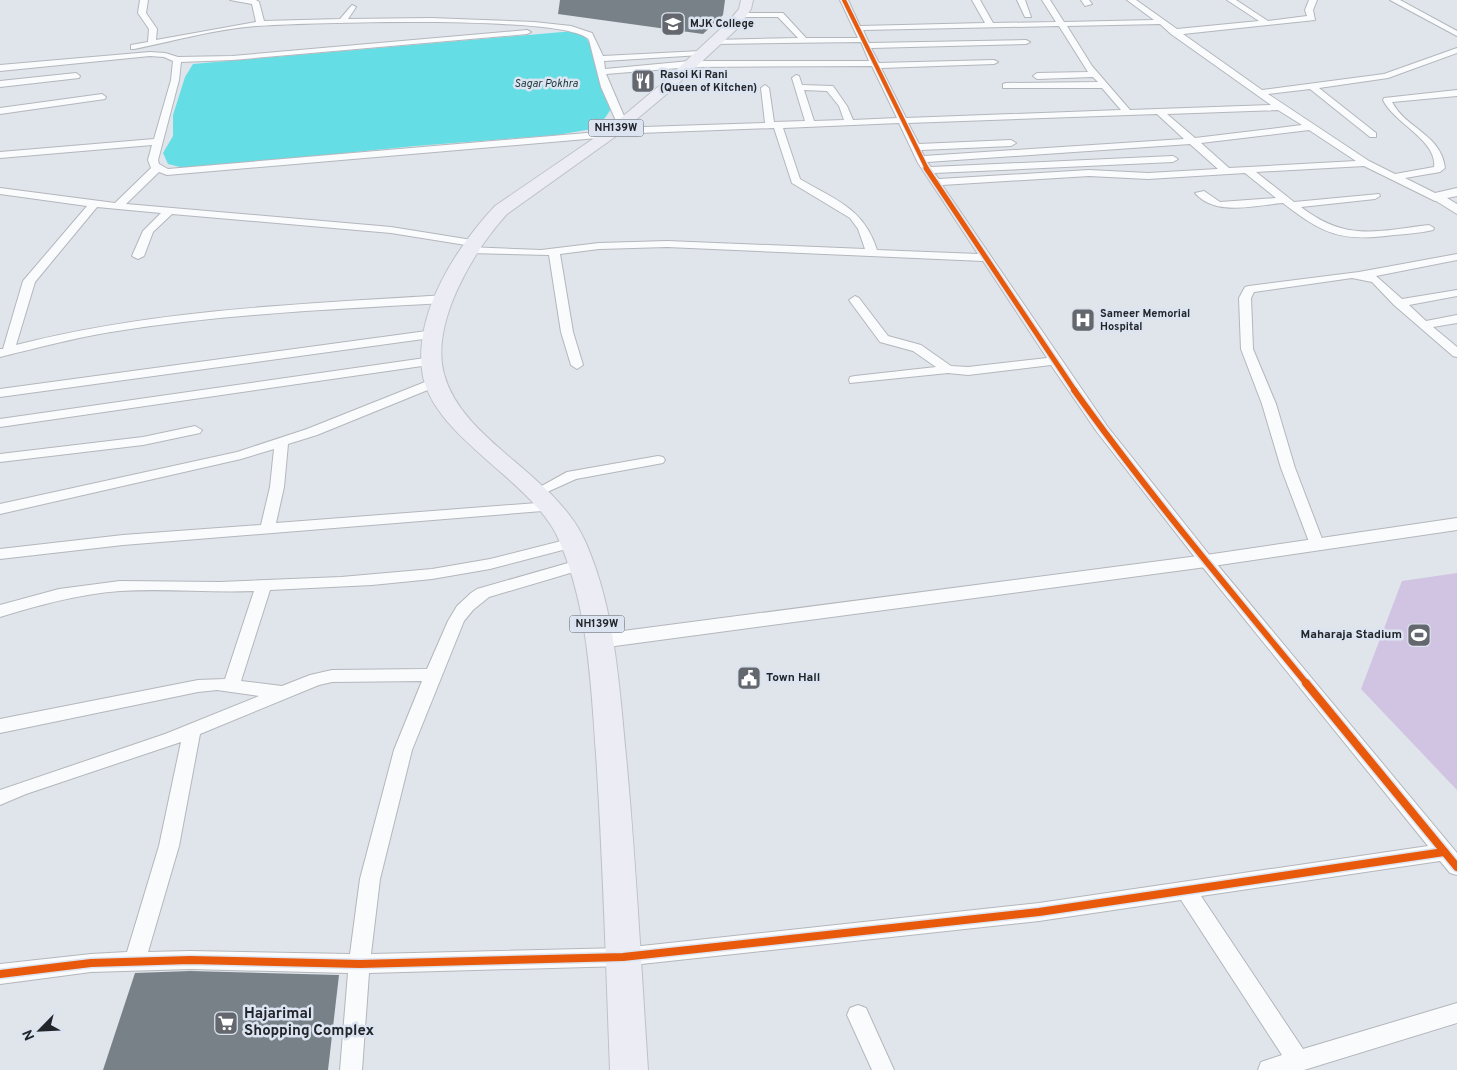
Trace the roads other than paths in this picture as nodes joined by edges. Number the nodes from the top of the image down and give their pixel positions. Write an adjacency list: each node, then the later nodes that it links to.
1 (144, 0): 28 (street)
2 (234, 0): 18 (street)
3 (747, 0): 13 (highway, NH139W)
4 (844, 0): 24 (street)
5 (976, 0): 19 (street)
6 (1021, 0): 14 (street)
7 (1046, 0): 20 (street)
8 (1131, 0): 16 (street)
9 (1231, 0): 17 (street)
10 (1313, 0): 17 (street)
11 (1394, 0): 23 (street)
12 (352, 7): 15 (street)
13 (741, 15): 25 (street); 26 (highway, NH139W)
14 (1028, 15)
15 (342, 21): 18 (street); 21 (street)
16 (1162, 22): 20 (street); 22 (street)
17 (1267, 23): 22 (street)
18 (261, 24): 28 (street)
19 (990, 25): 20 (street); 24 (street)
20 (1063, 28): 24 (street); 38 (street)
21 (574, 29): 31 (street); 32 (street)
22 (1174, 32): 44 (street)
23 (1457, 34)
24 (862, 37): 25 (street); 27 (street); 35 (street)
25 (804, 41): 26 (street)
26 (713, 42): 33 (highway, NH139W)
27 (1026, 42)
28 (152, 44): 30 (street)
29 (1457, 50): 42 (street)
30 (81, 59): 32 (street); 36 (street)
31 (599, 59): 33 (street); 37 (street)
32 (177, 60): 60 (street)
33 (693, 61): 35 (street); 37 (street); 56 (highway, NH139W)
34 (994, 62): 35 (street)
35 (875, 64): 51 (street)
36 (0, 68)
37 (601, 72): 56 (street)
38 (1095, 74): 41 (street); 41 (street)
39 (76, 76): 40 (street)
40 (0, 84)
41 (1104, 85): 50 (street)
42 (1313, 87): 44 (street); 57 (street)
43 (765, 88): 54 (street)
44 (1260, 93): 47 (street)
45 (1457, 93): 73 (street)
46 (102, 97): 48 (street)
47 (1280, 107): 49 (street); 55 (street)
48 (0, 111)
49 (1160, 112): 50 (street); 59 (street)
50 (1128, 113): 51 (street)
51 (903, 122): 52 (street); 64 (street)
52 (850, 123): 53 (street); 53 (street)
53 (810, 124): 54 (street)
54 (774, 126): 56 (street); 88 (street)
55 (1310, 127): 59 (street); 66 (street)
56 (615, 129): 68 (street); 86 (highway, NH139W)
57 (1372, 135)
58 (1111, 138): 64 (street)
59 (1190, 141): 61 (street); 70 (street)
60 (158, 142): 63 (street); 68 (street)
61 (1156, 144): 62 (street); 65 (street)
62 (1041, 151): 64 (street); 67 (street)
63 (0, 155)
64 (921, 158): 67 (street); 74 (street)
65 (1173, 159): 67 (street); 72 (street)
66 (1366, 163): 69 (street); 73 (street)
67 (1050, 164): 71 (street)
68 (157, 168): 82 (street)
69 (1247, 170): 70 (street); 80 (street)
70 (1226, 171): 72 (street)
71 (1059, 174): 72 (street); 74 (street)
72 (1190, 174)
73 (1394, 177): 79 (street)
74 (936, 182): 91 (street)
75 (0, 192): 81 (street)
76 (1457, 192): 79 (street)
77 (1200, 193): 80 (street)
78 (1375, 196): 80 (street)
79 (1439, 199): 84 (street)
80 (1288, 202): 85 (street)
81 (94, 204): 82 (street); 101 (street)
82 (118, 206): 83 (street)
83 (170, 210): 86 (street); 89 (street)
84 (1457, 210)
85 (1429, 228)
86 (470, 247): 87 (street); 94 (highway, NH139W)
87 (554, 251): 88 (street); 103 (street)
88 (872, 254): 91 (street)
89 (138, 256)
90 (1457, 257): 92 (street)
91 (986, 258): 102 (street)
92 (1361, 275): 96 (street); 117 (street)
93 (1457, 293): 96 (street)
94 (446, 299): 99 (highway, NH139W); 101 (street)
95 (855, 300): 104 (street)
96 (1398, 302): 98 (street)
97 (1457, 319): 98 (street)
98 (1423, 325): 100 (street)
99 (434, 334): 105 (highway, NH139W); 107 (street)
100 (1456, 351)
101 (4, 352)
102 (1055, 361): 104 (street); 120 (street)
103 (577, 365)
104 (948, 369): 106 (street)
105 (434, 371): 108 (street); 110 (street); 113 (highway, NH139W)
106 (855, 380)
107 (0, 393)
108 (0, 423)
109 (195, 430): 111 (street)
110 (281, 443): 114 (street); 116 (street)
111 (0, 458)
112 (658, 460): 113 (street)
113 (543, 500): 116 (street); 118 (highway, NH139W)
114 (0, 509)
115 (1457, 524): 117 (street)
116 (268, 530): 119 (street)
117 (1316, 544): 120 (street)
118 (578, 553): 121 (street); 123 (highway, NH139W); 124 (street)
119 (0, 554)
120 (1206, 560): 123 (street); 130 (street)
121 (264, 585): 122 (street); 125 (street)
122 (0, 612)
123 (600, 641): 133 (highway, NH139W)
124 (433, 675): 126 (street); 135 (street)
125 (232, 685): 126 (street); 127 (street)
126 (282, 692): 128 (street)
127 (0, 726)
128 (192, 730): 129 (street); 134 (street)
129 (0, 798)
130 (1444, 852): 131 (street); 132 (street)
131 (1457, 867)
132 (1186, 890): 133 (street); 139 (street)
133 (623, 957): 135 (street); 141 (highway, NH139W)
134 (134, 962): 135 (street); 136 (street)
135 (360, 964): 140 (street)
136 (0, 974)
137 (1457, 1013): 139 (street)
138 (858, 1015): 142 (street)
139 (1298, 1061): 143 (street)
140 (352, 1070)
141 (629, 1070)
142 (883, 1070)
143 (1269, 1070)

